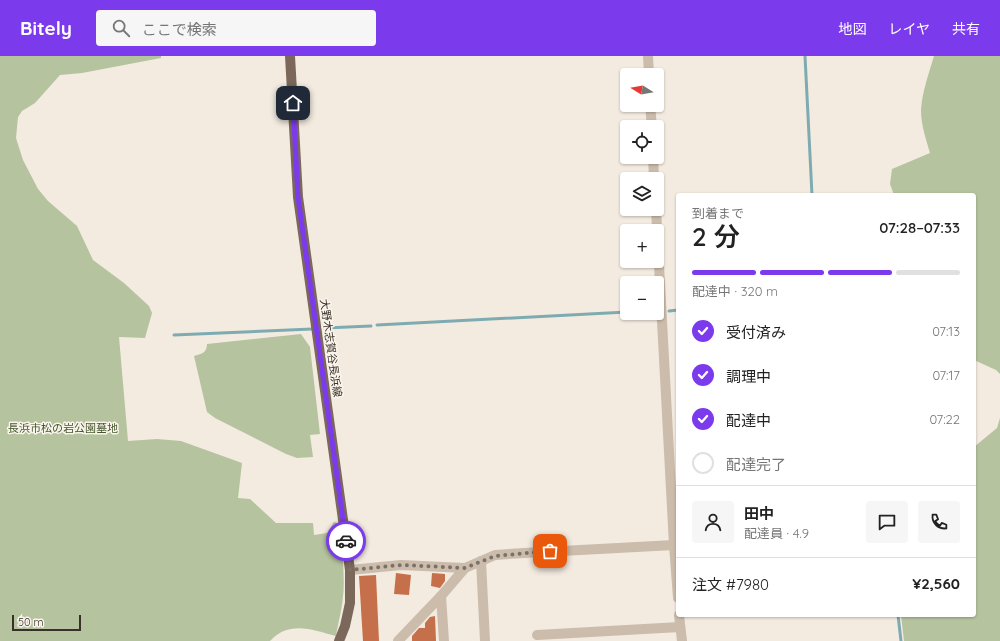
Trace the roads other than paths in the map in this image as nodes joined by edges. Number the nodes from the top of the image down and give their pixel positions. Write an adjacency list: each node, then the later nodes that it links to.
1 (290, 56): 8 (main road, 大野木志賀谷長浜線)
2 (648, 56): 3 (street)
3 (649, 68)
4 (656, 216): 5 (street)
5 (674, 545): 6 (street); 9 (street)
6 (481, 561): 7 (street); 18 (street)
7 (465, 568): 8 (street); 10 (street)
8 (350, 570): 16 (main road, 大野木志賀谷長浜線)
9 (676, 572)
10 (441, 596): 15 (street); 17 (street)
11 (679, 617): 12 (street)
12 (680, 627): 14 (street); 19 (street)
13 (537, 635): 14 (street)
14 (595, 637)
15 (401, 640)
16 (339, 641)
17 (444, 641)
18 (485, 641)
19 (682, 641)

